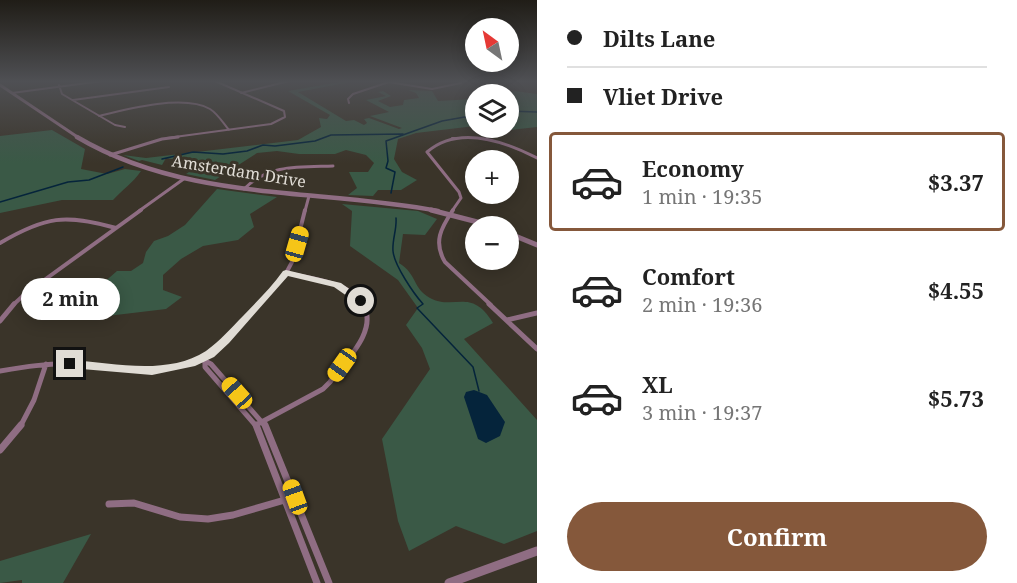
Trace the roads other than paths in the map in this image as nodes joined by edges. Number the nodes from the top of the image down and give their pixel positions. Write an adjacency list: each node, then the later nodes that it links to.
1 (34, 108): 9 (street, Amsterdam Drive)
2 (86, 108): 6 (street)
3 (145, 108): 6 (street)
4 (208, 108): 8 (street)
5 (278, 108): 8 (street)
6 (99, 116): 7 (street)
7 (125, 127)
8 (229, 130): 9 (street)
9 (110, 155): 12 (street, Amsterdam Drive)
10 (537, 158): 15 (street)
11 (333, 166): 13 (street)
12 (185, 178): 13 (street, Amsterdam Drive); 17 (street)
13 (244, 189): 14 (street, Amsterdam Drive)
14 (309, 196): 15 (street, Amsterdam Drive); 21 (street)
15 (452, 214): 16 (street, Amsterdam Drive); 23 (street)
16 (465, 218)
17 (116, 228): 19 (street); 24 (street)
18 (519, 238): 20 (street)
19 (0, 243)
20 (537, 245)
21 (286, 273): 26 (street); 29 (street)
22 (537, 313): 23 (street)
23 (507, 320): 25 (street)
24 (0, 321)
25 (537, 349)
26 (203, 361): 27 (street); 29 (street)
27 (46, 364): 28 (street); 30 (street)
28 (0, 371)
29 (260, 423): 31 (street); 32 (street)
30 (0, 450)
31 (295, 497): 32 (street); 36 (street)
32 (287, 500): 33 (street); 35 (street)
33 (109, 504)
34 (537, 551): 37 (street)
35 (317, 583)
36 (329, 583)
37 (449, 583)

